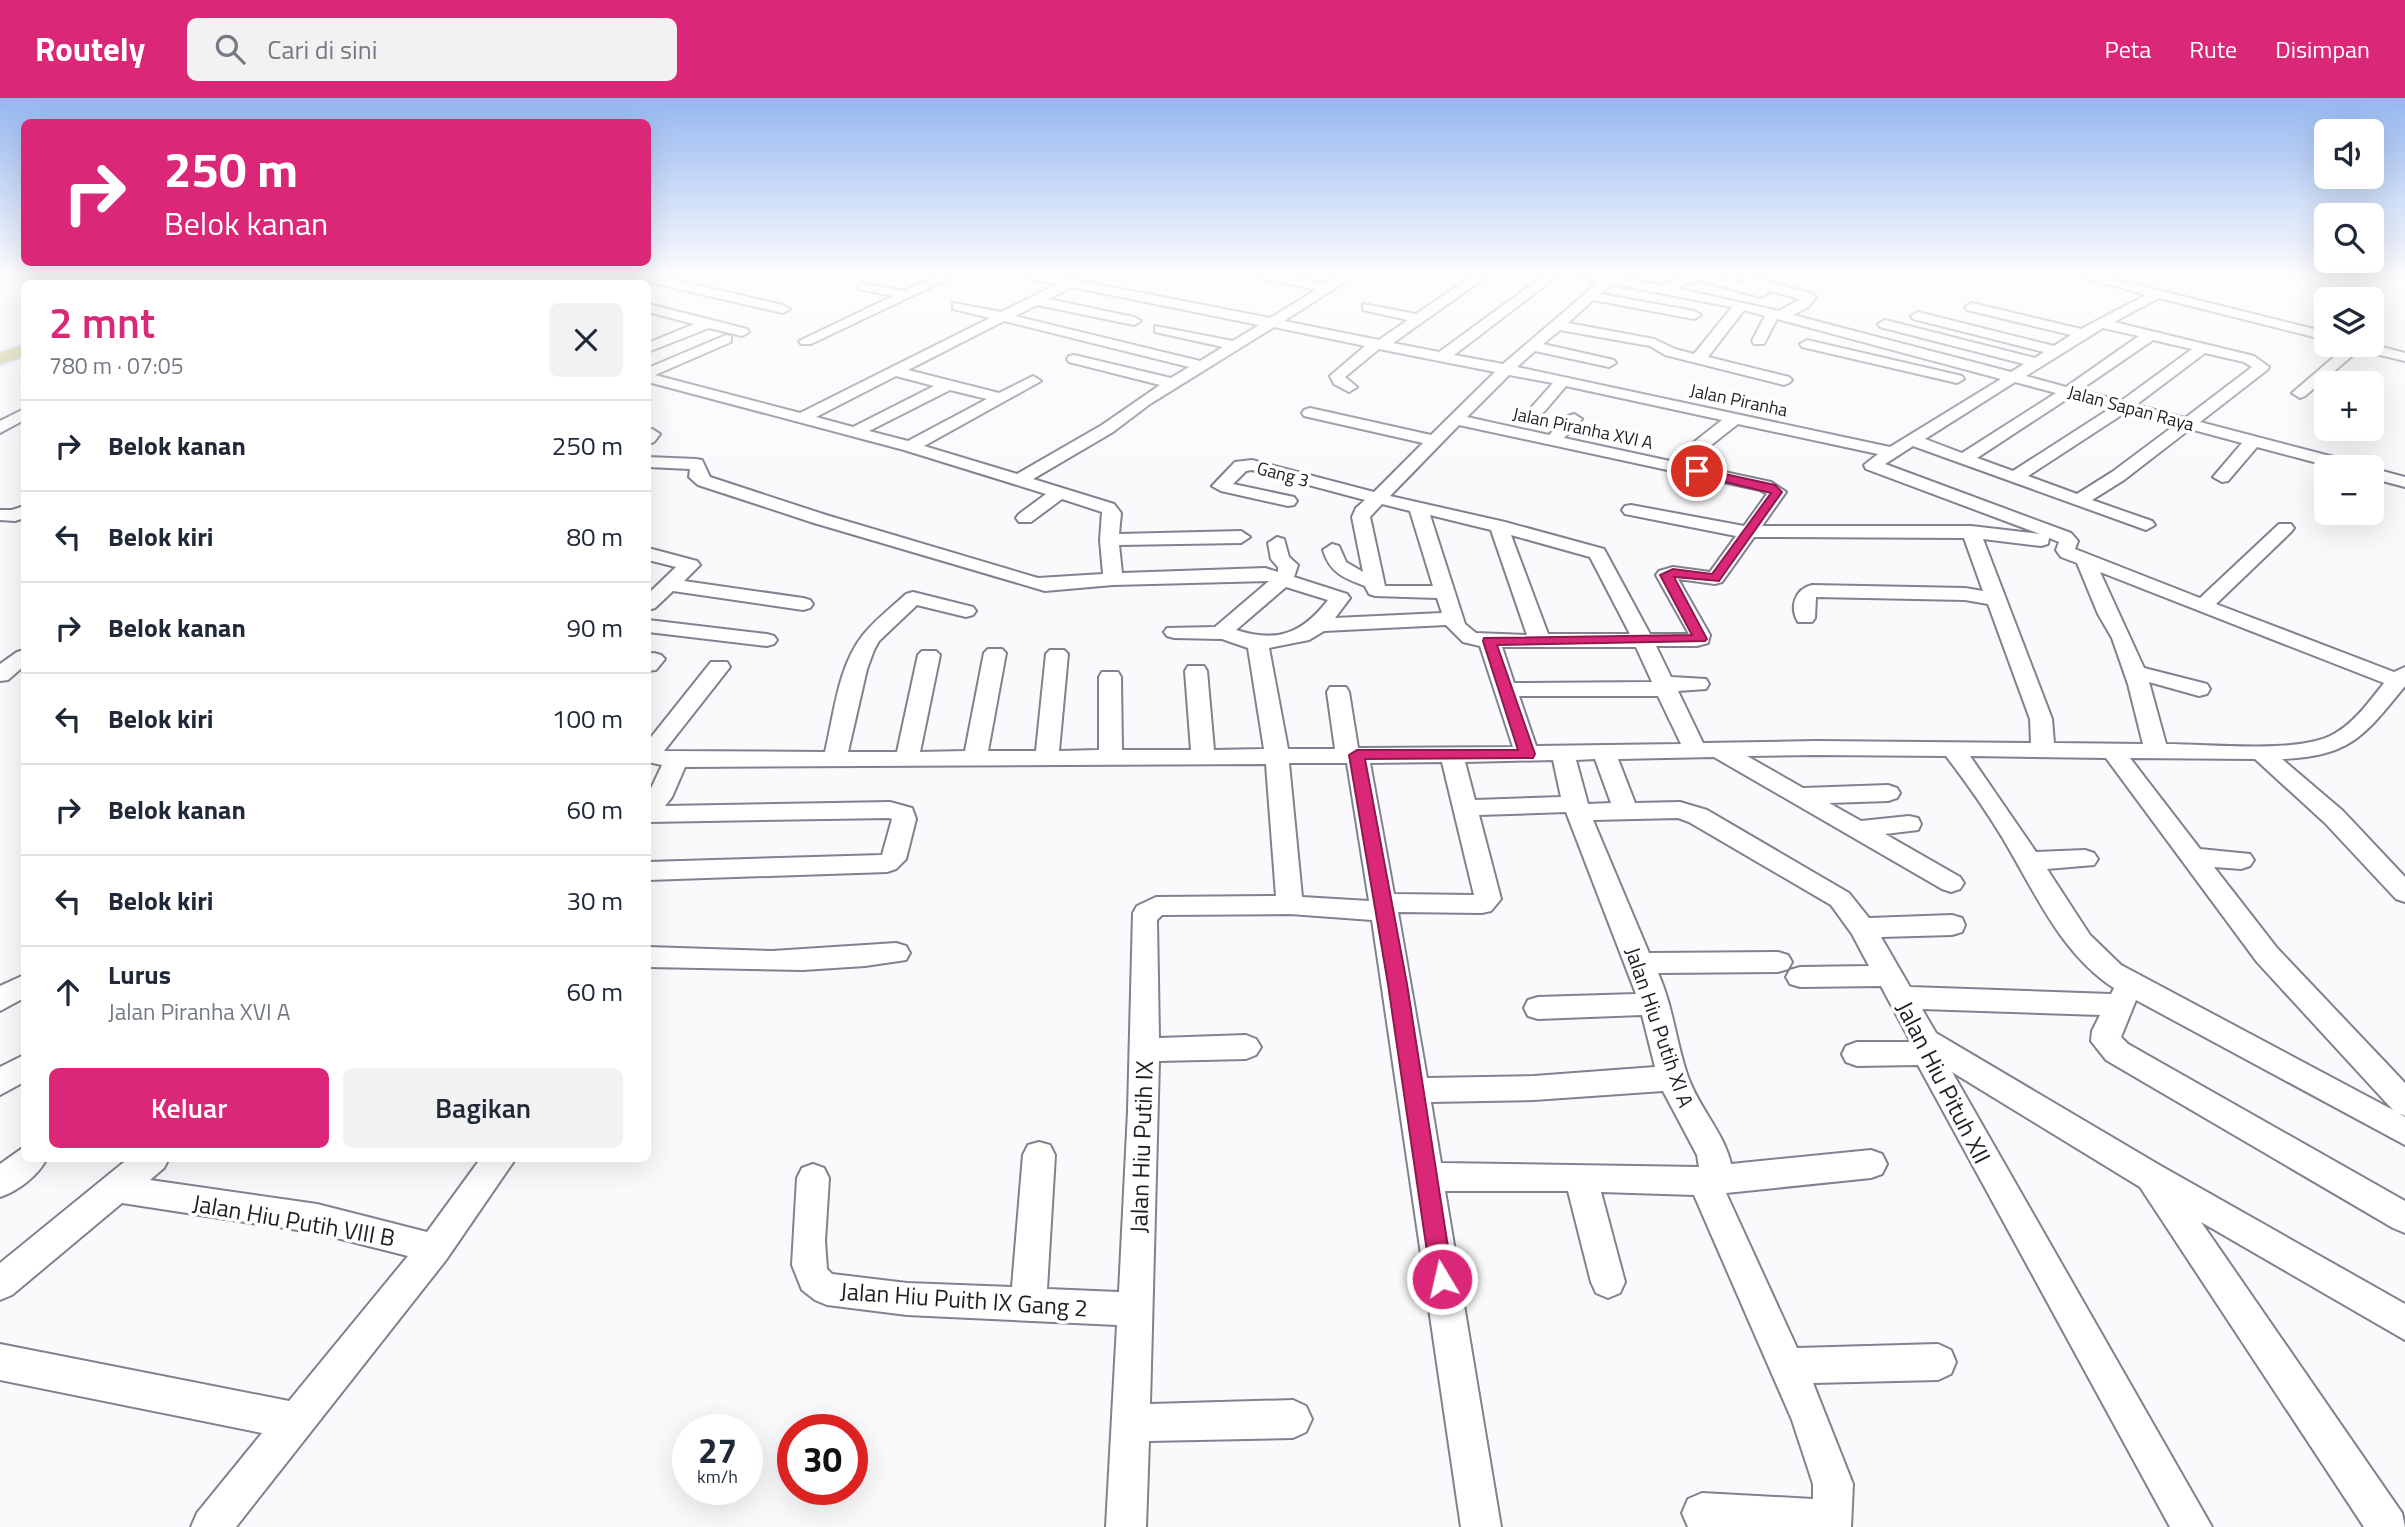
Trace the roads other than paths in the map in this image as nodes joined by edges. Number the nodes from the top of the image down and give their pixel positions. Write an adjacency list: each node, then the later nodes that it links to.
1 (723, 341): 39 (street)
2 (956, 341): 38 (street)
3 (1101, 341): 35 (street)
4 (1215, 341): 20 (street)
5 (1241, 341): 20 (street)
6 (1362, 341): 19 (street, Jalan Piranha)
7 (1384, 341): 19 (street)
8 (1464, 341): 28 (street)
9 (1539, 341): 21 (street)
10 (1642, 341): 32 (street)
11 (1715, 341): 32 (street)
12 (1810, 341): 37 (street)
13 (1881, 341): 23 (street, Jalan Sapan Raya)
14 (1950, 341): 34 (street)
15 (2017, 341): 25 (street)
16 (2073, 341): 25 (street)
17 (2142, 341): 49 (street)
18 (2172, 341): 22 (street)
19 (1379, 344): 28 (street, Jalan Piranha); 47 (street)
20 (1234, 345): 35 (street)
21 (1532, 346): 33 (street); 36 (street)
22 (2204, 347): 52 (street); 60 (street)
23 (1909, 348): 37 (street); 40 (street, Jalan Sapan Raya)
24 (21, 351): 30 (main road)
25 (2057, 351): 34 (street)
26 (2384, 351): 27 (street)
27 (2405, 356)
28 (1442, 357): 36 (street, Jalan Piranha)
29 (2343, 357): 50 (street)
30 (0, 359)
31 (1074, 359): 45 (street)
32 (1697, 359): 42 (street)
33 (1609, 363)
34 (2037, 363): 40 (street)
35 (1202, 366): 45 (street)
36 (1505, 370): 44 (street, Jalan Piranha); 59 (street)
37 (1898, 370): 48 (street)
38 (896, 372): 46 (street); 56 (street)
39 (651, 377)
40 (2015, 377): 48 (street); 49 (street, Jalan Sapan Raya)
41 (651, 379): 56 (street)
42 (1784, 380)
43 (1033, 381): 51 (street)
44 (1563, 382): 53 (street); 58 (street, Jalan Piranha)
45 (1174, 384): 77 (street)
46 (948, 385): 51 (street); 62 (street)
47 (1349, 387)
48 (1994, 390): 65 (street)
49 (2069, 391): 52 (street, Jalan Sapan Raya); 72 (street)
50 (2300, 393)
51 (1001, 398): 68 (street)
52 (2123, 407): 60 (street, Jalan Sapan Raya); 78 (street)
53 (1538, 409)
54 (1310, 413): 67 (street)
55 (21, 416): 61 (street)
56 (800, 419): 62 (street)
57 (1574, 419): 64 (street)
58 (1734, 419): 69 (street, Jalan Piranha); 74 (street)
59 (1457, 420): 64 (street, Jalan Piranha XVI A); 67 (street)
60 (2188, 422): 66 (street, Jalan Sapan Raya); 83 (street)
61 (0, 428)
62 (853, 433): 68 (street)
63 (1639, 437): 70 (street)
64 (1553, 440): 70 (street, Jalan Piranha XVI A)
65 (1911, 440): 69 (street); 72 (street)
66 (2254, 440): 71 (street, Jalan Sapan Raya); 76 (street)
67 (1437, 441): 81 (street)
68 (910, 447): 77 (street)
69 (1891, 452): 85 (street)
70 (1621, 455): 74 (street, Jalan Piranha XVI A)
71 (2314, 457)
72 (1962, 460): 78 (street)
73 (651, 462): 102 (street)
74 (1674, 466): 93 (street, Jalan Piranha XVI A)
75 (2384, 476): 79 (street)
76 (2222, 477)
77 (1018, 481): 80 (street)
78 (2021, 481): 83 (street); 85 (street)
79 (2405, 482)
80 (1058, 494): 88 (street); 96 (street)
81 (1378, 498): 82 (street, Gang 3); 84 (street); 104 (street)
82 (1288, 501)
83 (2078, 501): 89 (street)
84 (1418, 507): 90 (street); 106 (street)
85 (1989, 509): 98 (street)
86 (1631, 510): 93 (street)
87 (13, 514): 92 (street)
88 (1025, 518)
89 (2146, 525)
90 (1499, 526): 120 (street); 121 (street)
91 (2285, 528): 110 (street)
92 (0, 530)
93 (1751, 531): 94 (street); 121 (street)
94 (1970, 532): 98 (street); 107 (street)
95 (1241, 537): 96 (street)
96 (1109, 540): 102 (street)
97 (1277, 543): 103 (street)
98 (2067, 547): 101 (street)
99 (1332, 550): 104 (street)
100 (651, 555): 105 (street)
101 (2086, 561): 110 (street); 129 (street)
102 (1113, 579): 103 (street)
103 (1281, 581): 114 (street); 117 (street)
104 (1375, 583): 106 (street)
105 (669, 585): 108 (street); 109 (street)
106 (1446, 592): 113 (street)
107 (1996, 599): 112 (street); 141 (street)
108 (651, 601)
109 (803, 604)
110 (2203, 606): 132 (street)
111 (966, 611): 157 (street)
112 (1805, 618)
113 (1453, 619): 114 (street); 119 (street)
114 (1318, 625): 122 (street)
115 (651, 626): 118 (street)
116 (1174, 632): 117 (street)
117 (1224, 633): 122 (street)
118 (767, 640)
119 (1489, 641): 120 (street); 136 (street)
120 (1539, 641): 121 (street)
121 (1643, 641): 134 (street)
122 (1258, 644): 148 (street)
123 (995, 653): 156 (street)
124 (1057, 654): 152 (street)
125 (929, 655): 155 (street)
126 (21, 658): 130 (street)
127 (719, 667): 138 (street)
128 (1196, 671): 154 (street)
129 (2135, 673): 135 (street); 145 (street)
130 (0, 675)
131 (1110, 677): 153 (street)
132 (2401, 677): 142 (street)
133 (1698, 684): 134 (street)
134 (1664, 687): 136 (street); 139 (street)
135 (2199, 689)
136 (1507, 690): 146 (street)
137 (1338, 692): 149 (street)
138 (651, 751)
139 (1708, 751): 140 (street); 143 (street); 160 (street)
140 (1954, 751): 141 (street); 170 (street)
141 (2043, 751): 144 (street)
142 (2261, 752): 145 (street); 174 (street)
143 (1604, 753): 147 (street); 164 (street)
144 (2114, 753): 145 (street); 168 (street)
145 (2157, 753)
146 (1527, 754): 147 (street); 150 (street)
147 (1563, 754): 163 (street, Jalan Hiu Putih XI A)
148 (1277, 755): 149 (street); 154 (street); 175 (street)
149 (1352, 755): 150 (street); 176 (street)
150 (1452, 755): 162 (street)
151 (651, 756): 158 (street)
152 (1046, 757): 153 (street); 156 (street)
153 (1111, 757): 154 (street)
154 (1203, 757)
155 (908, 758): 156 (street); 157 (street)
156 (975, 758)
157 (835, 759): 158 (street)
158 (676, 760): 161 (street)
159 (1888, 793): 160 (street)
160 (1800, 796): 167 (street)
161 (651, 805)
162 (1465, 808): 163 (street, Jalan Hiu Pituh XII); 176 (street)
163 (1577, 808): 164 (street, Jalan Hiu Pituh XII); 181 (street, Jalan Hiu Putih XI A)
164 (1626, 811): 178 (street, Jalan Hiu Pituh XII)
165 (651, 814): 172 (street)
166 (1909, 824): 167 (street)
167 (1857, 829): 173 (street)
168 (2193, 857): 171 (street); 196 (street)
169 (2085, 859): 170 (street)
170 (2029, 860): 184 (street)
171 (2241, 860)
172 (651, 871)
173 (1951, 883)
174 (2405, 893)
175 (1290, 905): 176 (street); 190 (street, Jalan Hiu Putih IX)
176 (1383, 907): 195 (street)
177 (1952, 925): 178 (street)
178 (1862, 928): 183 (street, Jalan Hiu Pituh XII)
179 (896, 953): 180 (street)
180 (651, 957)
181 (1640, 963): 183 (street); 186 (street, Jalan Hiu Putih XI A)
182 (21, 987): 185 (street)
183 (1895, 987): 184 (street); 189 (street, Jalan Hiu Pituh XII)
184 (2125, 994): 197 (street); 210 (street)
185 (0, 1000)
186 (1652, 1004): 187 (street); 193 (street, Jalan Hiu Putih XI A)
187 (1538, 1008)
188 (1246, 1047): 190 (street)
189 (1926, 1047): 191 (street); 203 (street); 228 (street, Jalan Hiu Pituh XII)
190 (1144, 1050): 215 (street, Jalan Hiu Putih IX)
191 (1857, 1054)
192 (21, 1069): 194 (street)
193 (1673, 1078): 195 (street); 207 (street, Jalan Hiu Putih XI A)
194 (0, 1083)
195 (1413, 1090): 204 (street)
196 (2405, 1103)
197 (2405, 1132)
198 (1040, 1155): 214 (street)
199 (26, 1162): 208 (street)
200 (148, 1162): 209 (street)
201 (497, 1162): 211 (street)
202 (1871, 1164): 207 (street)
203 (2150, 1176): 216 (street); 229 (street)
204 (1426, 1177): 205 (street); 227 (street)
205 (1581, 1177): 207 (street); 212 (street)
206 (813, 1178): 214 (street, Jalan Hiu Puith IX Gang 2)
207 (1711, 1181): 219 (street, Jalan Hiu Putih XI A)
208 (0, 1182)
209 (117, 1188): 211 (street, Jalan Hiu Putih VIII B); 213 (street)
210 (2405, 1218)
211 (434, 1249): 221 (street, Jalan Hiu Putih VIII B)
212 (1608, 1282)
213 (0, 1284)
214 (1028, 1304): 215 (street, Jalan Hiu Puith IX Gang 2)
215 (1136, 1309): 222 (street, Jalan Hiu Putih IX)
216 (2405, 1323)
217 (0, 1362): 221 (street)
218 (1938, 1362): 219 (street)
219 (1786, 1366): 224 (street, Jalan Hiu Putih XI A)
220 (1293, 1419): 222 (street)
221 (296, 1422): 225 (street, Jalan Hiu Putih VIII B)
222 (1130, 1423): 226 (street, Jalan Hiu Putih IX)
223 (1702, 1513): 224 (street)
224 (1830, 1524)
225 (211, 1527)
226 (1126, 1527)
227 (1480, 1527)
228 (2192, 1527)
229 (2388, 1527)

